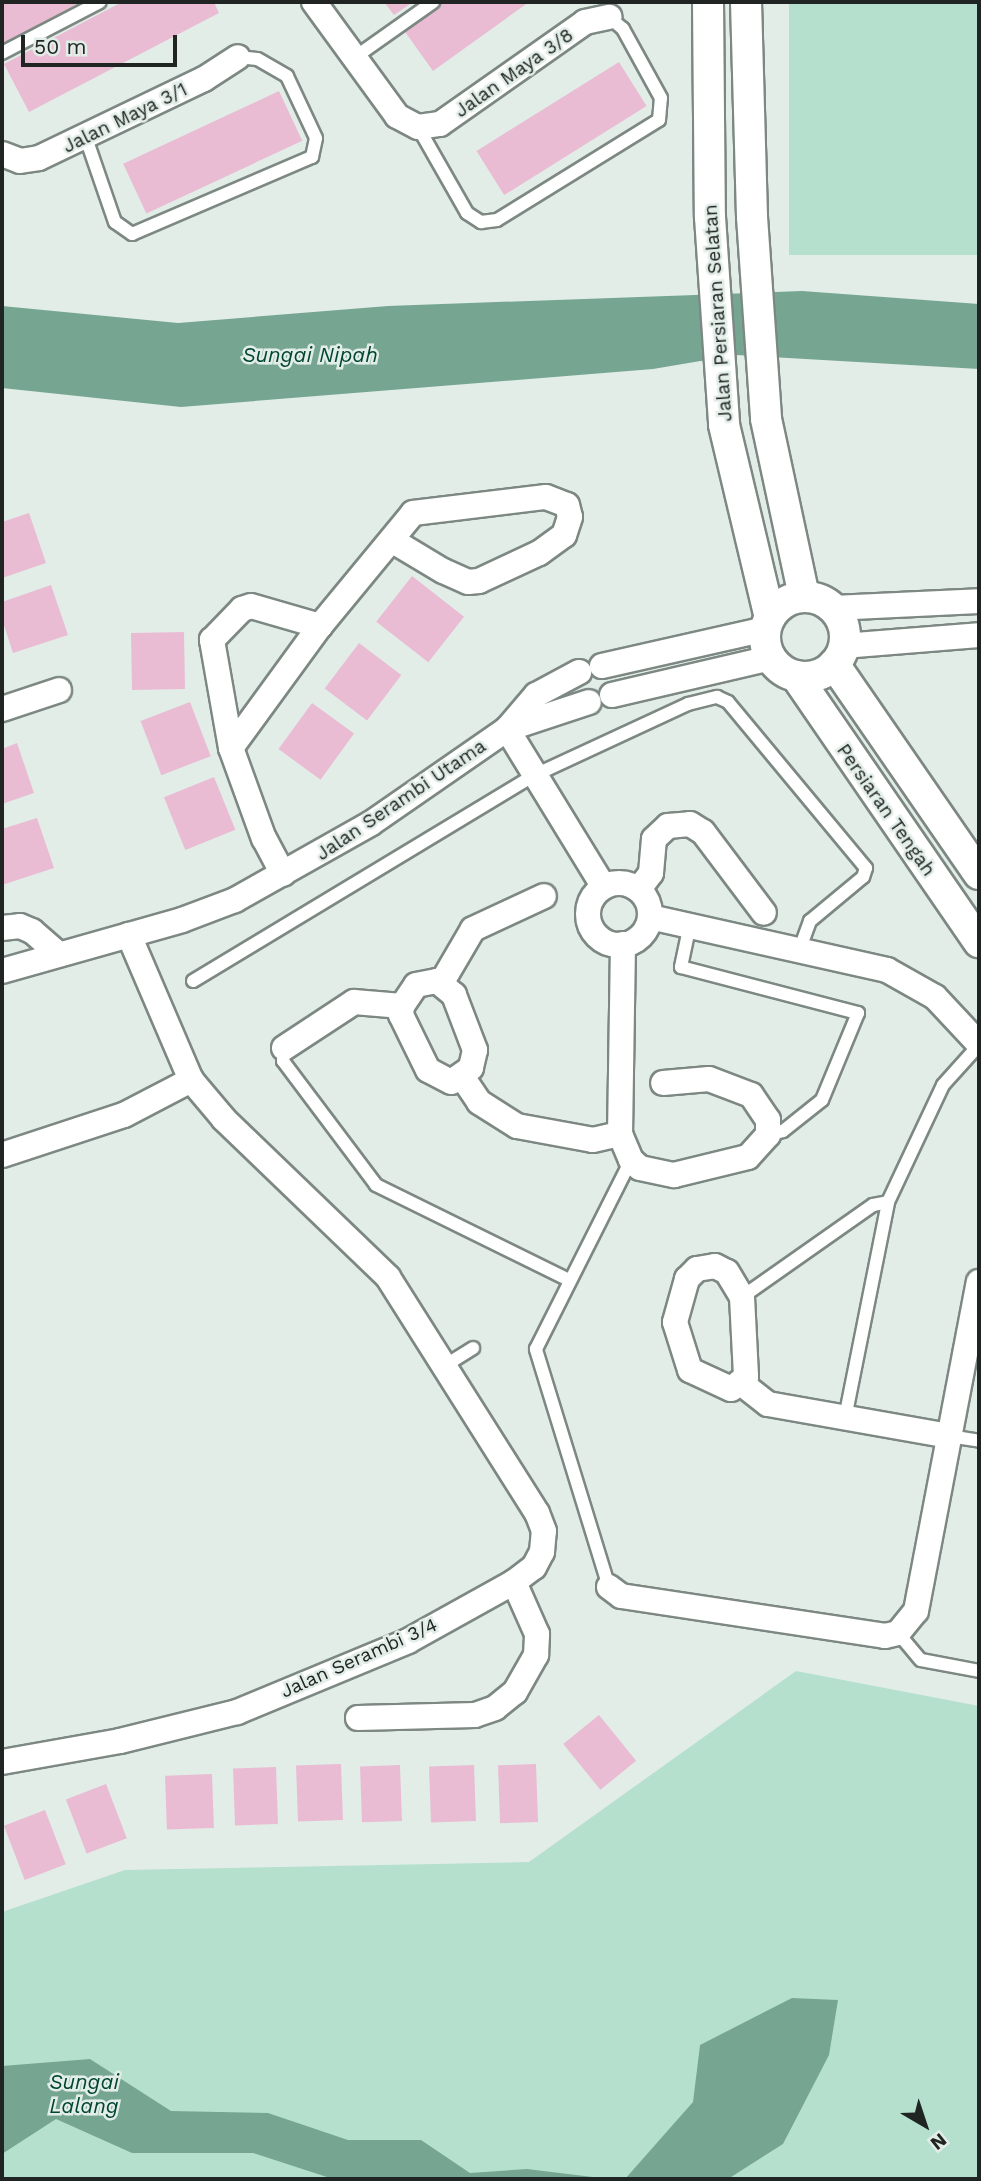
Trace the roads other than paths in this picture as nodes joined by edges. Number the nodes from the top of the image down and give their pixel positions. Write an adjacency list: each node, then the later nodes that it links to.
1 (100, 2): 7 (lane)
2 (314, 2): 9 (street)
3 (433, 2): 9 (lane)
4 (708, 2): 17 (street, Jalan Persiaran Selatan)
5 (746, 2): 14 (street, Jalan Persiaran Selatan)
6 (609, 17): 10 (street, Jalan Maya 3/8); 10 (lane)
7 (2, 53)
8 (239, 57): 11 (street, Jalan Maya 3/1); 11 (lane)
9 (354, 58): 10 (street)
10 (418, 127)
11 (86, 138): 12 (street, Jalan Maya 3/1)
12 (4, 156)
13 (393, 541): 13 (street); 18 (street)
14 (804, 597): 16 (street); 17 (street)
15 (979, 601): 16 (street)
16 (832, 608): 20 (street)
17 (768, 624): 21 (street, Jalan Persiaran Selatan); 27 (street, Jalan Serambi Utama)
18 (320, 626): 28 (street); 28 (street)
19 (979, 635): 20 (street)
20 (839, 655): 22 (street); 31 (street, Persiaran Tengah)
21 (771, 658): 22 (street); 24 (street)
22 (796, 676): 40 (street, Persiaran Tengah)
23 (59, 690): 26 (street)
24 (612, 695)
25 (589, 702): 27 (street, Jalan Serambi Utama)
26 (2, 709)
27 (507, 729): 29 (street); 30 (street, Jalan Serambi Utama)
28 (231, 748): 30 (street)
29 (535, 775): 32 (street); 42 (lane); 45 (lane)
30 (283, 874): 39 (street, Jalan Serambi Utama)
31 (979, 874)
32 (604, 887): 33 (street); 41 (street)
33 (639, 889): 35 (street); 36 (street)
34 (544, 896): 46 (street)
35 (764, 913)
36 (650, 917): 38 (street); 41 (street)
37 (2, 928): 43 (street)
38 (689, 929): 42 (street); 54 (lane)
39 (129, 935): 43 (street, Jalan Serambi Utama); 51 (street, Jalan Serambi 3/4)
40 (979, 942)
41 (623, 944): 53 (street)
42 (799, 951): 48 (street)
43 (58, 954): 44 (street, Jalan Serambi Utama)
44 (2, 971)
45 (193, 981)
46 (442, 982): 47 (street); 50 (street)
47 (402, 1006): 49 (street); 50 (street)
48 (979, 1045): 57 (lane)
49 (284, 1048): 58 (lane)
50 (463, 1078): 53 (street)
51 (191, 1080): 55 (street); 62 (street, Jalan Serambi 3/4)
52 (663, 1083): 54 (street)
53 (620, 1135): 56 (street)
54 (768, 1135): 56 (street)
55 (2, 1155)
56 (631, 1160): 58 (lane)
57 (888, 1202): 60 (lane); 64 (lane)
58 (569, 1280): 68 (lane)
59 (979, 1282): 65 (street)
60 (742, 1297): 63 (street); 63 (street)
61 (473, 1348): 62 (lane)
62 (446, 1365): 67 (street, Jalan Serambi 3/4)
63 (741, 1383): 64 (street)
64 (845, 1418): 65 (street)
65 (950, 1436): 66 (lane); 69 (street)
66 (979, 1441)
67 (514, 1582): 71 (street); 72 (street, Jalan Serambi 3/4)
68 (609, 1587): 69 (street)
69 (898, 1633): 70 (lane)
70 (979, 1671)
71 (358, 1718)
72 (2, 1762)

